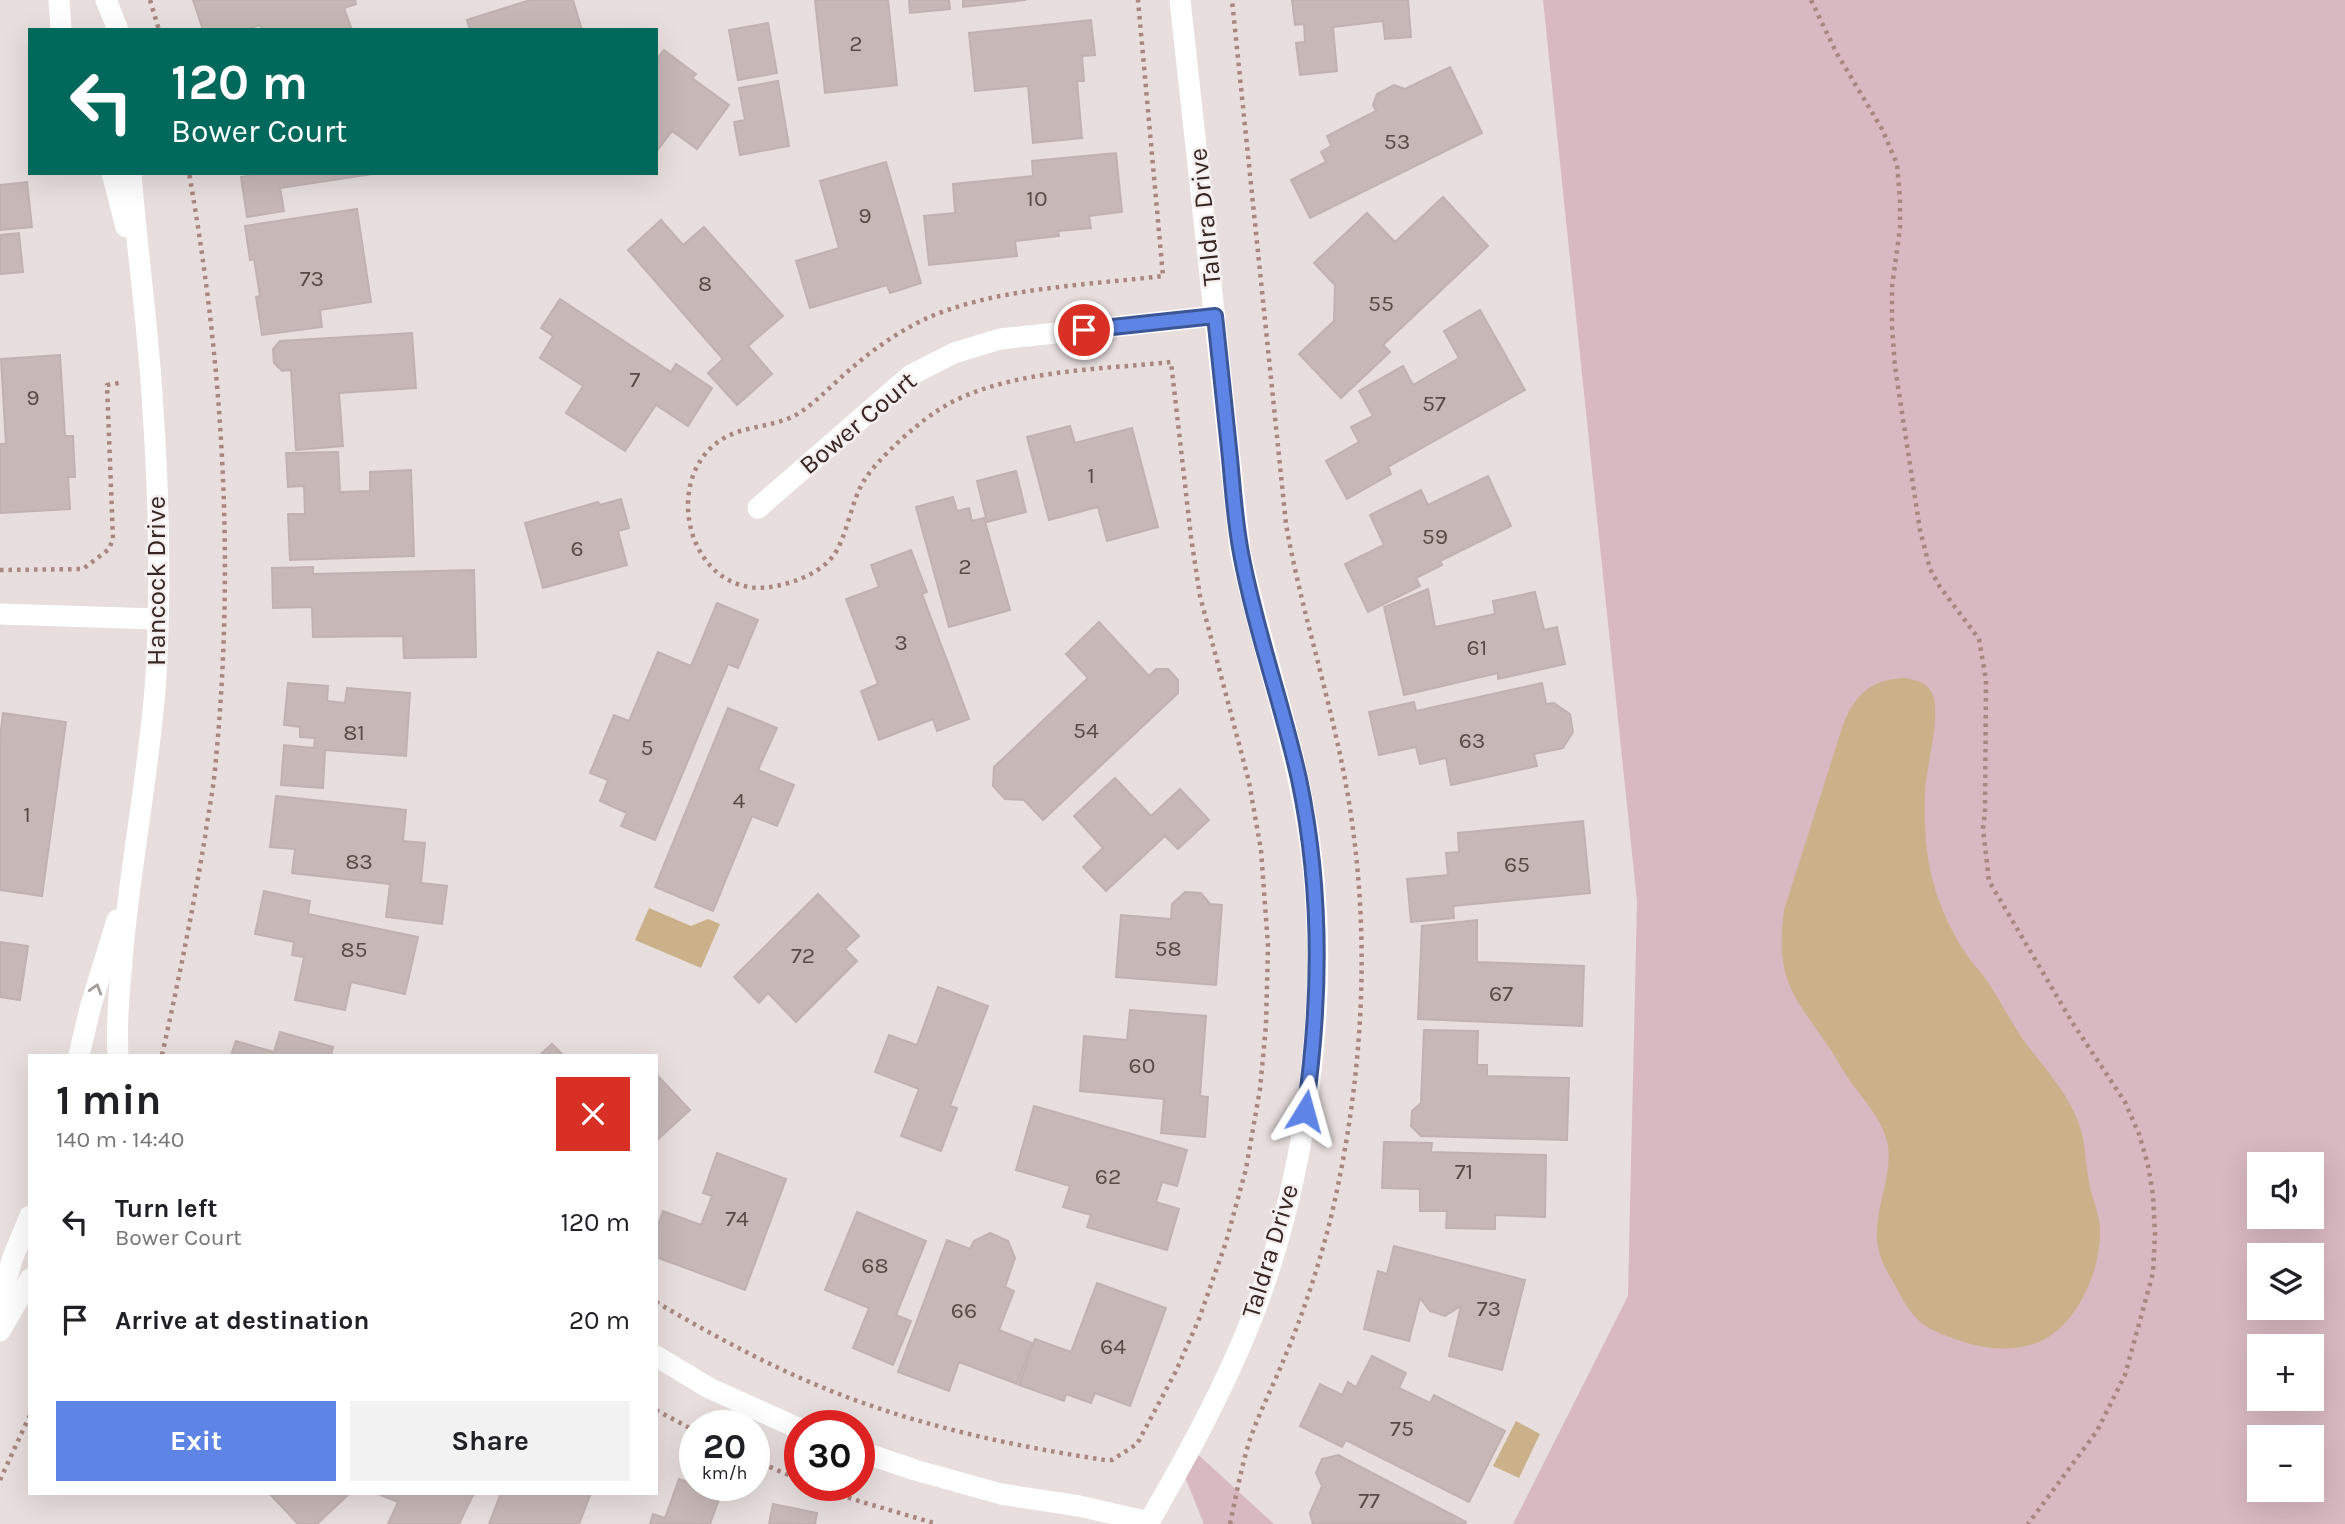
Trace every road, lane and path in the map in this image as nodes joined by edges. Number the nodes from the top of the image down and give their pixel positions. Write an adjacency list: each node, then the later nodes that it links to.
1 (59, 0): 7 (street)
2 (106, 0): 8 (street)
3 (150, 0): 9 (path)
4 (1138, 0): 27 (path)
5 (1180, 0): 14 (street, Taldra Drive)
6 (1811, 0): 38 (path)
7 (61, 28)
8 (117, 28)
9 (158, 28)
10 (113, 175): 13 (street, Hancock Drive)
11 (131, 175): 13 (street, Hancock Drive)
12 (189, 175): 23 (path)
13 (141, 283): 15 (street, Hancock Drive)
14 (1215, 316): 16 (street, Bower Court); 34 (street, Taldra Drive)
15 (151, 379): 17 (path); 19 (street, Hancock Drive)
16 (758, 508)
17 (0, 570)
18 (0, 614): 19 (street)
19 (158, 619): 20 (street, Hancock Drive)
20 (130, 878): 21 (street, Hancock Drive, one-way to 20); 22 (street, Hancock Drive)
21 (79, 1054)
22 (118, 1054)
23 (162, 1054)
24 (28, 1221): 26 (street)
25 (28, 1282): 28 (street)
26 (0, 1300)
27 (658, 1303)
28 (0, 1331)
29 (658, 1357): 32 (street)
30 (658, 1411): 33 (path)
31 (28, 1419): 35 (path)
32 (784, 1422)
33 (679, 1423)
34 (875, 1456)
35 (0, 1480)
36 (859, 1501): 37 (path)
37 (937, 1524)
38 (2028, 1524)

